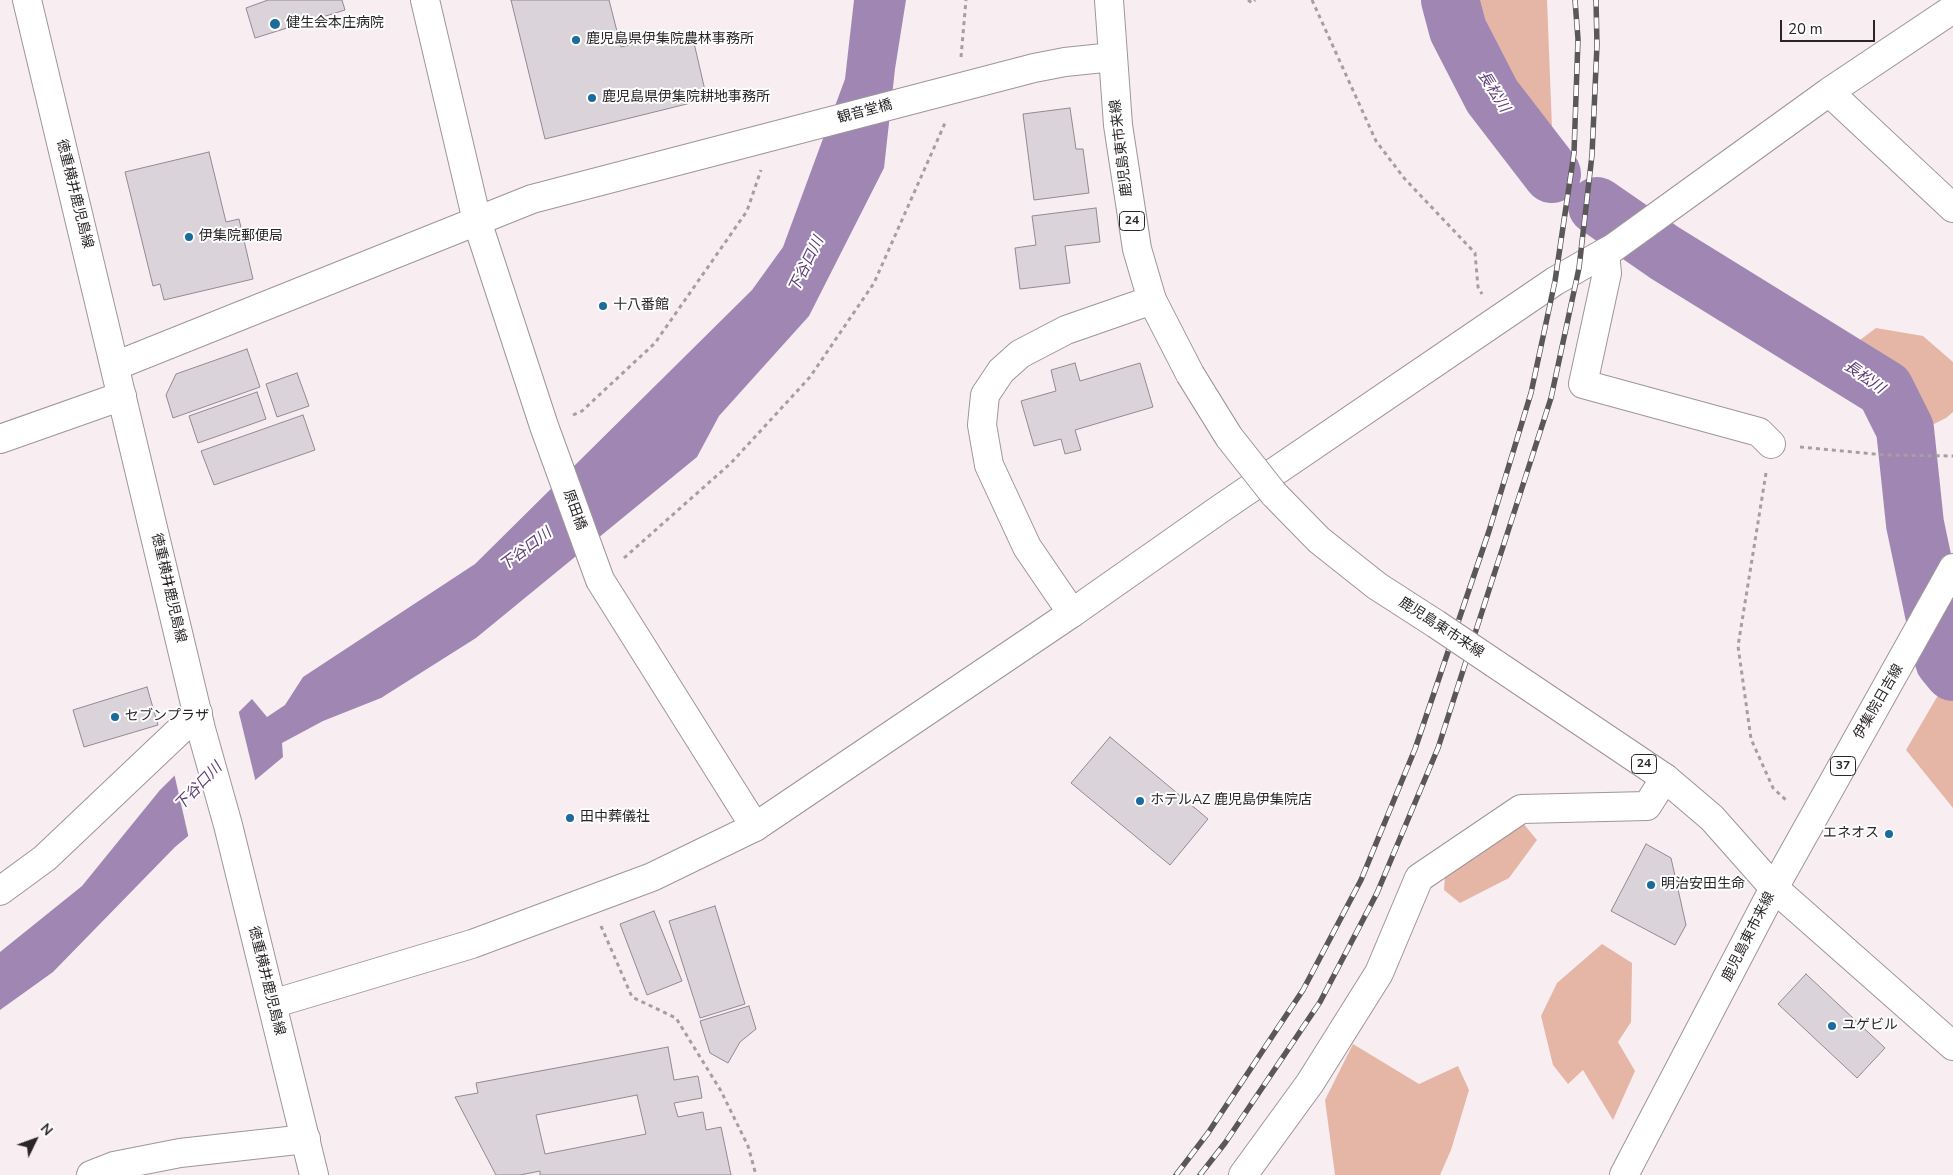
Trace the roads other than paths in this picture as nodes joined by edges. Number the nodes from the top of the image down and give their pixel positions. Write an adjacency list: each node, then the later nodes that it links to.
1 (27, 0): 11 (street, 徳重横井鹿児島線)
2 (425, 0): 8 (street, 原田橋)
3 (1109, 0): 5 (street, 鹿児島東市来線 / 24)
4 (1953, 9): 6 (street)
5 (1113, 57): 8 (street, 観音堂橋); 10 (street, 鹿児島東市来線 / 24)
6 (1829, 92): 7 (street); 9 (street)
7 (1953, 208)
8 (477, 222): 11 (street, 観音堂橋); 19 (street, 原田橋)
9 (1609, 251): 14 (street); 16 (street)
10 (1152, 300): 16 (street); 18 (street, 鹿児島東市来線 / 24, bridge)
11 (115, 366): 12 (street, 徳重横井鹿児島線)
12 (122, 396): 13 (street); 17 (street, 徳重横井鹿児島線)
13 (0, 439)
14 (1770, 444)
15 (1953, 568): 20 (street, 伊集院日吉線 / 37)
16 (1072, 613): 19 (street)
17 (199, 721): 21 (street); 22 (street, 徳重横井鹿児島線)
18 (1665, 778): 20 (street, 鹿児島東市来線 / 24); 27 (street)
19 (755, 827): 22 (street)
20 (1774, 888): 23 (street); 28 (street, 鹿児島東市来線)
21 (0, 891)
22 (272, 1004): 24 (street, 徳重横井鹿児島線)
23 (1953, 1046)
24 (306, 1139): 25 (street); 26 (street, 徳重横井鹿児島線)
25 (91, 1175)
26 (314, 1175)
27 (1242, 1175)
28 (1624, 1175)

